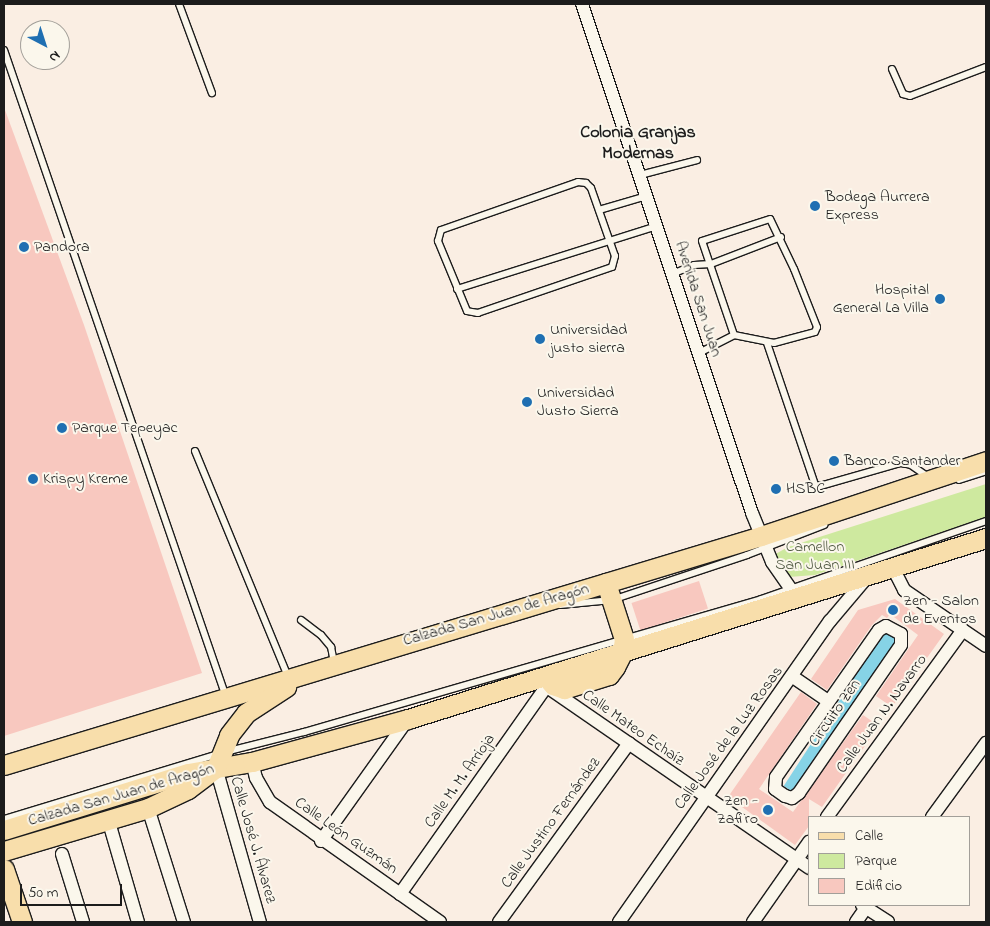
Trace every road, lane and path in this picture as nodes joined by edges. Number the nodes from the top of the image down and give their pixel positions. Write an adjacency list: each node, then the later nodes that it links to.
1 (180, 4): 6 (lane)
2 (582, 4): 8 (street, Avenida San Juan)
3 (4, 50): 42 (lane)
4 (986, 67): 5 (lane)
5 (892, 69)
6 (212, 93)
7 (697, 160): 8 (lane)
8 (640, 175): 9 (street, Avenida San Juan)
9 (648, 196): 10 (lane); 11 (street, Avenida San Juan)
10 (599, 210): 13 (lane); 16 (lane)
11 (657, 226): 13 (lane); 15 (street, Avenida San Juan)
12 (782, 237): 14 (lane); 14 (lane); 18 (lane)
13 (609, 240): 16 (lane); 16 (lane)
14 (711, 264): 15 (lane); 17 (lane)
15 (672, 274): 19 (street, Avenida San Juan)
16 (457, 289)
17 (734, 335): 18 (lane); 19 (lane)
18 (767, 342): 23 (lane)
19 (699, 352): 27 (street, Avenida San Juan)
20 (196, 451): 39 (lane)
21 (986, 462): 23 (main road, Calzada San Juan de Aragón)
22 (986, 471): 24 (lane)
23 (936, 482): 27 (main road, Calzada San Juan de Aragón)
24 (952, 482)
25 (986, 521): 31 (lane)
26 (986, 538): 28 (main road)
27 (763, 542): 30 (main road, Calzada San Juan de Aragón); 31 (street, Avenida San Juan)
28 (893, 568): 29 (main road); 33 (street)
29 (868, 576): 31 (main road); 38 (street, Calle José de la Luz Rosas)
30 (609, 592): 34 (main road); 36 (main road, Calzada San Juan de Aragón); 37 (lane)
31 (793, 593): 34 (main road)
32 (301, 620): 37 (lane)
33 (963, 630): 35 (street); 55 (street, Calle Juan N. Navarro)
34 (623, 646): 40 (main road); 49 (lane)
35 (986, 646)
36 (361, 654): 37 (main road, Calzada San Juan de Aragón); 41 (main road)
37 (330, 670): 39 (main road, Calzada San Juan de Aragón)
38 (793, 676): 44 (street, Circuito Zen); 53 (street, Calle José de la Luz Rosas)
39 (293, 681): 41 (lane); 42 (main road, Calzada San Juan de Aragón)
40 (546, 682): 45 (main road, Calzada San Juan de Aragón); 47 (street, Calle Mateo Echaíz); 67 (street, Calle M. M. Arrioja)
41 (270, 694): 43 (lane); 49 (main road)
42 (226, 697): 51 (main road, Calzada San Juan de Aragón)
43 (251, 700)
44 (828, 701): 44 (street, Circuito Zen)
45 (408, 719): 50 (main road, Calzada San Juan de Aragón); 60 (street)
46 (156, 728): 52 (lane)
47 (629, 743): 53 (street, Calle Mateo Echaíz); 75 (street, Calle Justino Fernández)
48 (986, 743): 56 (street)
49 (218, 760): 50 (main road, Calzada San Juan de Aragón); 54 (main road); 57 (lane); 59 (main road, Calzada San Juan de Aragón); 73 (street, Calle José J. Álvarez)
50 (252, 762): 60 (street, Calle León Guzmán)
51 (4, 765)
52 (4, 773)
53 (705, 799): 64 (street, Calle Mateo Echaíz); 76 (street, Calle José de la Luz Rosas)
54 (148, 808): 58 (main road); 72 (street)
55 (828, 816)
56 (933, 816)
57 (4, 819)
58 (108, 819): 62 (main road); 71 (street)
59 (4, 830)
60 (322, 841): 67 (street, Calle León Guzmán)
61 (808, 843): 64 (street)
62 (4, 851)
63 (62, 854): 70 (street)
64 (796, 860): 65 (street, Calle Mateo Echaíz); 77 (street)
65 (808, 867)
66 (4, 869): 69 (main road)
67 (400, 894): 74 (street, Calle León Guzmán)
68 (865, 906): 78 (street); 79 (street)
69 (22, 922)
70 (82, 922)
71 (138, 922)
72 (184, 922)
73 (260, 922)
74 (440, 922)
75 (499, 922)
76 (619, 922)
77 (753, 922)
78 (856, 922)
79 (888, 922)

